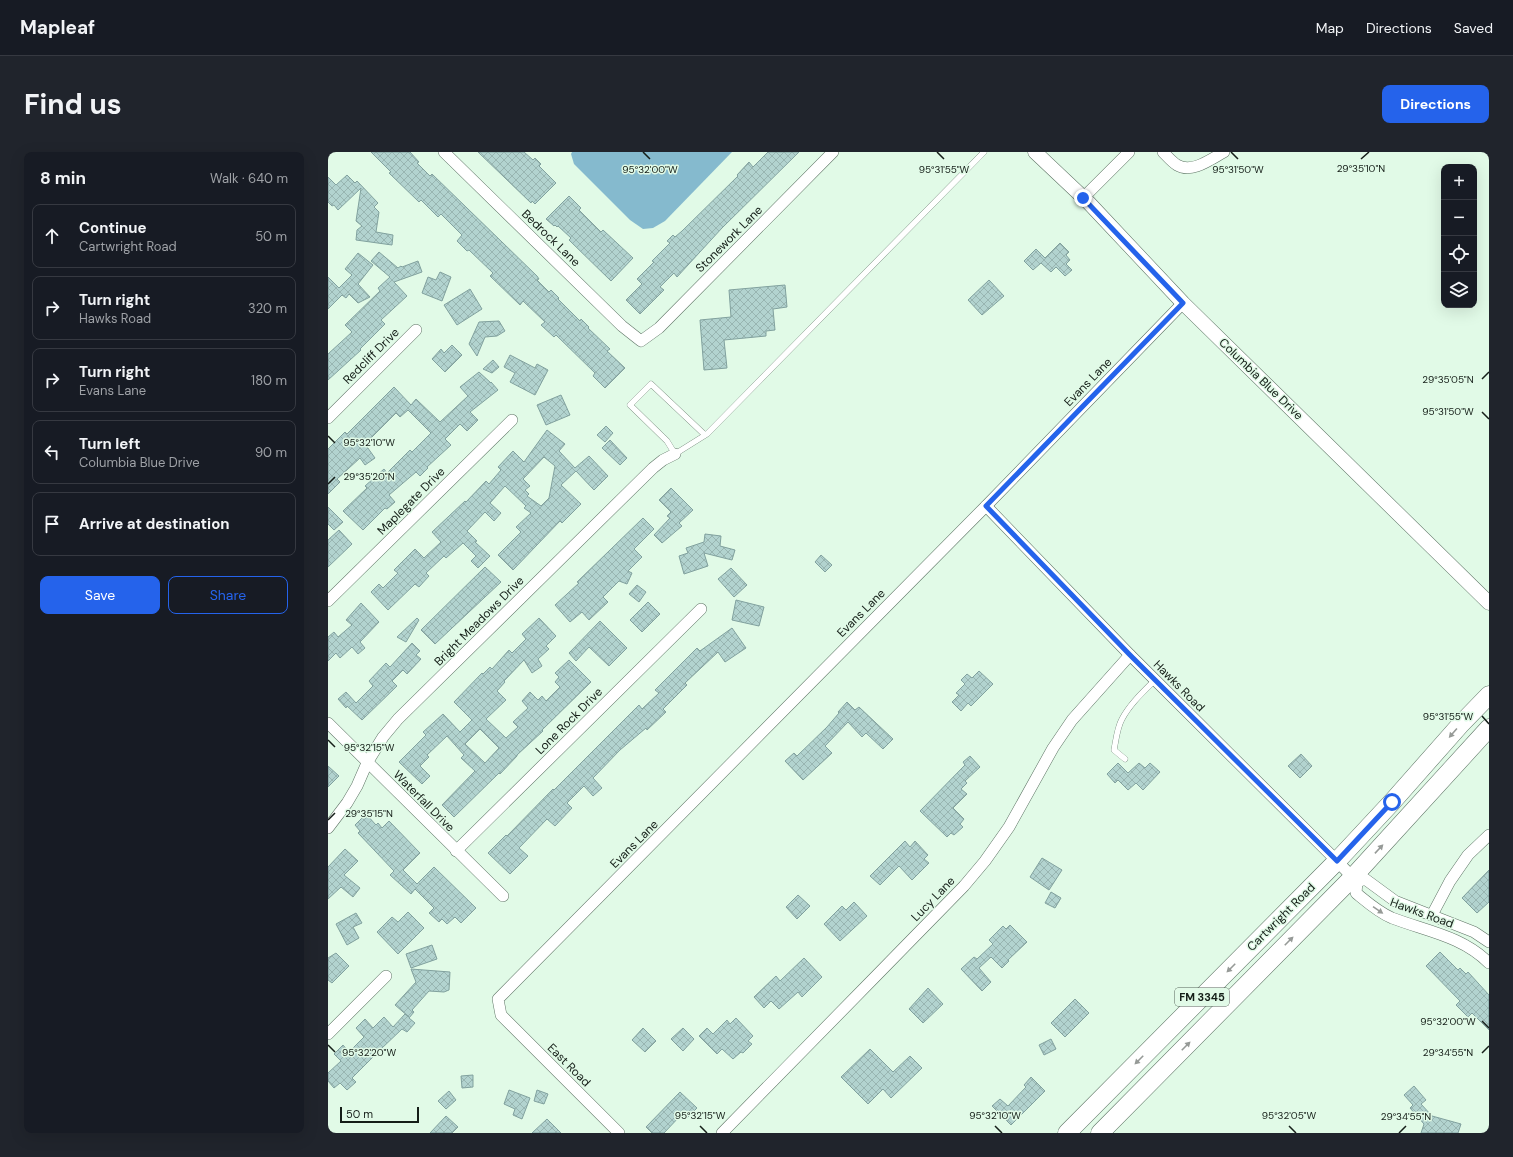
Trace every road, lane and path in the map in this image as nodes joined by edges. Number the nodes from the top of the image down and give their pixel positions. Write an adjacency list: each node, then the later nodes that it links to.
1 (444, 152): 11 (street, Bedrock Lane)
2 (833, 152): 11 (street, Stonework Lane)
3 (984, 152): 14 (lane)
4 (1035, 152): 8 (street, Columbia Blue Drive)
5 (1129, 152): 8 (street)
6 (1163, 152): 7 (street)
7 (1224, 152)
8 (1083, 198): 9 (street, Columbia Blue Drive)
9 (1183, 303): 16 (street, Evans Lane); 18 (street, Columbia Blue Drive)
10 (416, 330): 12 (street, Redcliff Drive)
11 (641, 341)
12 (328, 418)
13 (512, 420): 17 (street, Maplegate Drive)
14 (705, 435): 15 (lane); 15 (lane)
15 (675, 454): 26 (street, Bright Meadows Drive)
16 (986, 506): 20 (street, Hawks Road); 37 (street, Evans Lane)
17 (328, 601)
18 (1489, 603)
19 (701, 609): 29 (street, Lone Rock Drive)
20 (1130, 655): 21 (street, Hawks Road); 42 (street, Lucy Lane)
21 (1155, 680): 25 (lane); 30 (street, Hawks Road)
22 (1489, 695): 30 (main road, Cartwright Road / FM 3345, one-way to 30)
23 (328, 723): 26 (street, Waterfall Drive)
24 (1489, 728): 31 (main road, Cartwright Road / FM 3345, one-way to 24)
25 (1125, 759)
26 (367, 763): 27 (street, Bright Meadows Drive); 29 (street, Waterfall Drive)
27 (328, 828)
28 (1489, 835): 33 (street)
29 (456, 851): 32 (street, Waterfall Drive)
30 (1337, 861): 31 (street, Hawks Road); 39 (main road, Cartwright Road / FM 3345, one-way to 39)
31 (1355, 880): 33 (street, Hawks Road); 35 (street, Hawks Road, one-way to 35); 40 (main road, Cartwright Road / FM 3345, one-way to 31)
32 (503, 896)
33 (1432, 914): 34 (street, Hawks Road)
34 (1489, 942)
35 (1489, 963)
36 (386, 976): 38 (street)
37 (501, 1015): 41 (street, East Road)
38 (328, 1034)
39 (1108, 1093): 40 (main road); 43 (main road, Cartwright Road / FM 3345)
40 (1125, 1108): 44 (main road, Cartwright Road / FM 3345)
41 (619, 1133)
42 (722, 1133)
43 (1067, 1133)
44 (1100, 1133)

